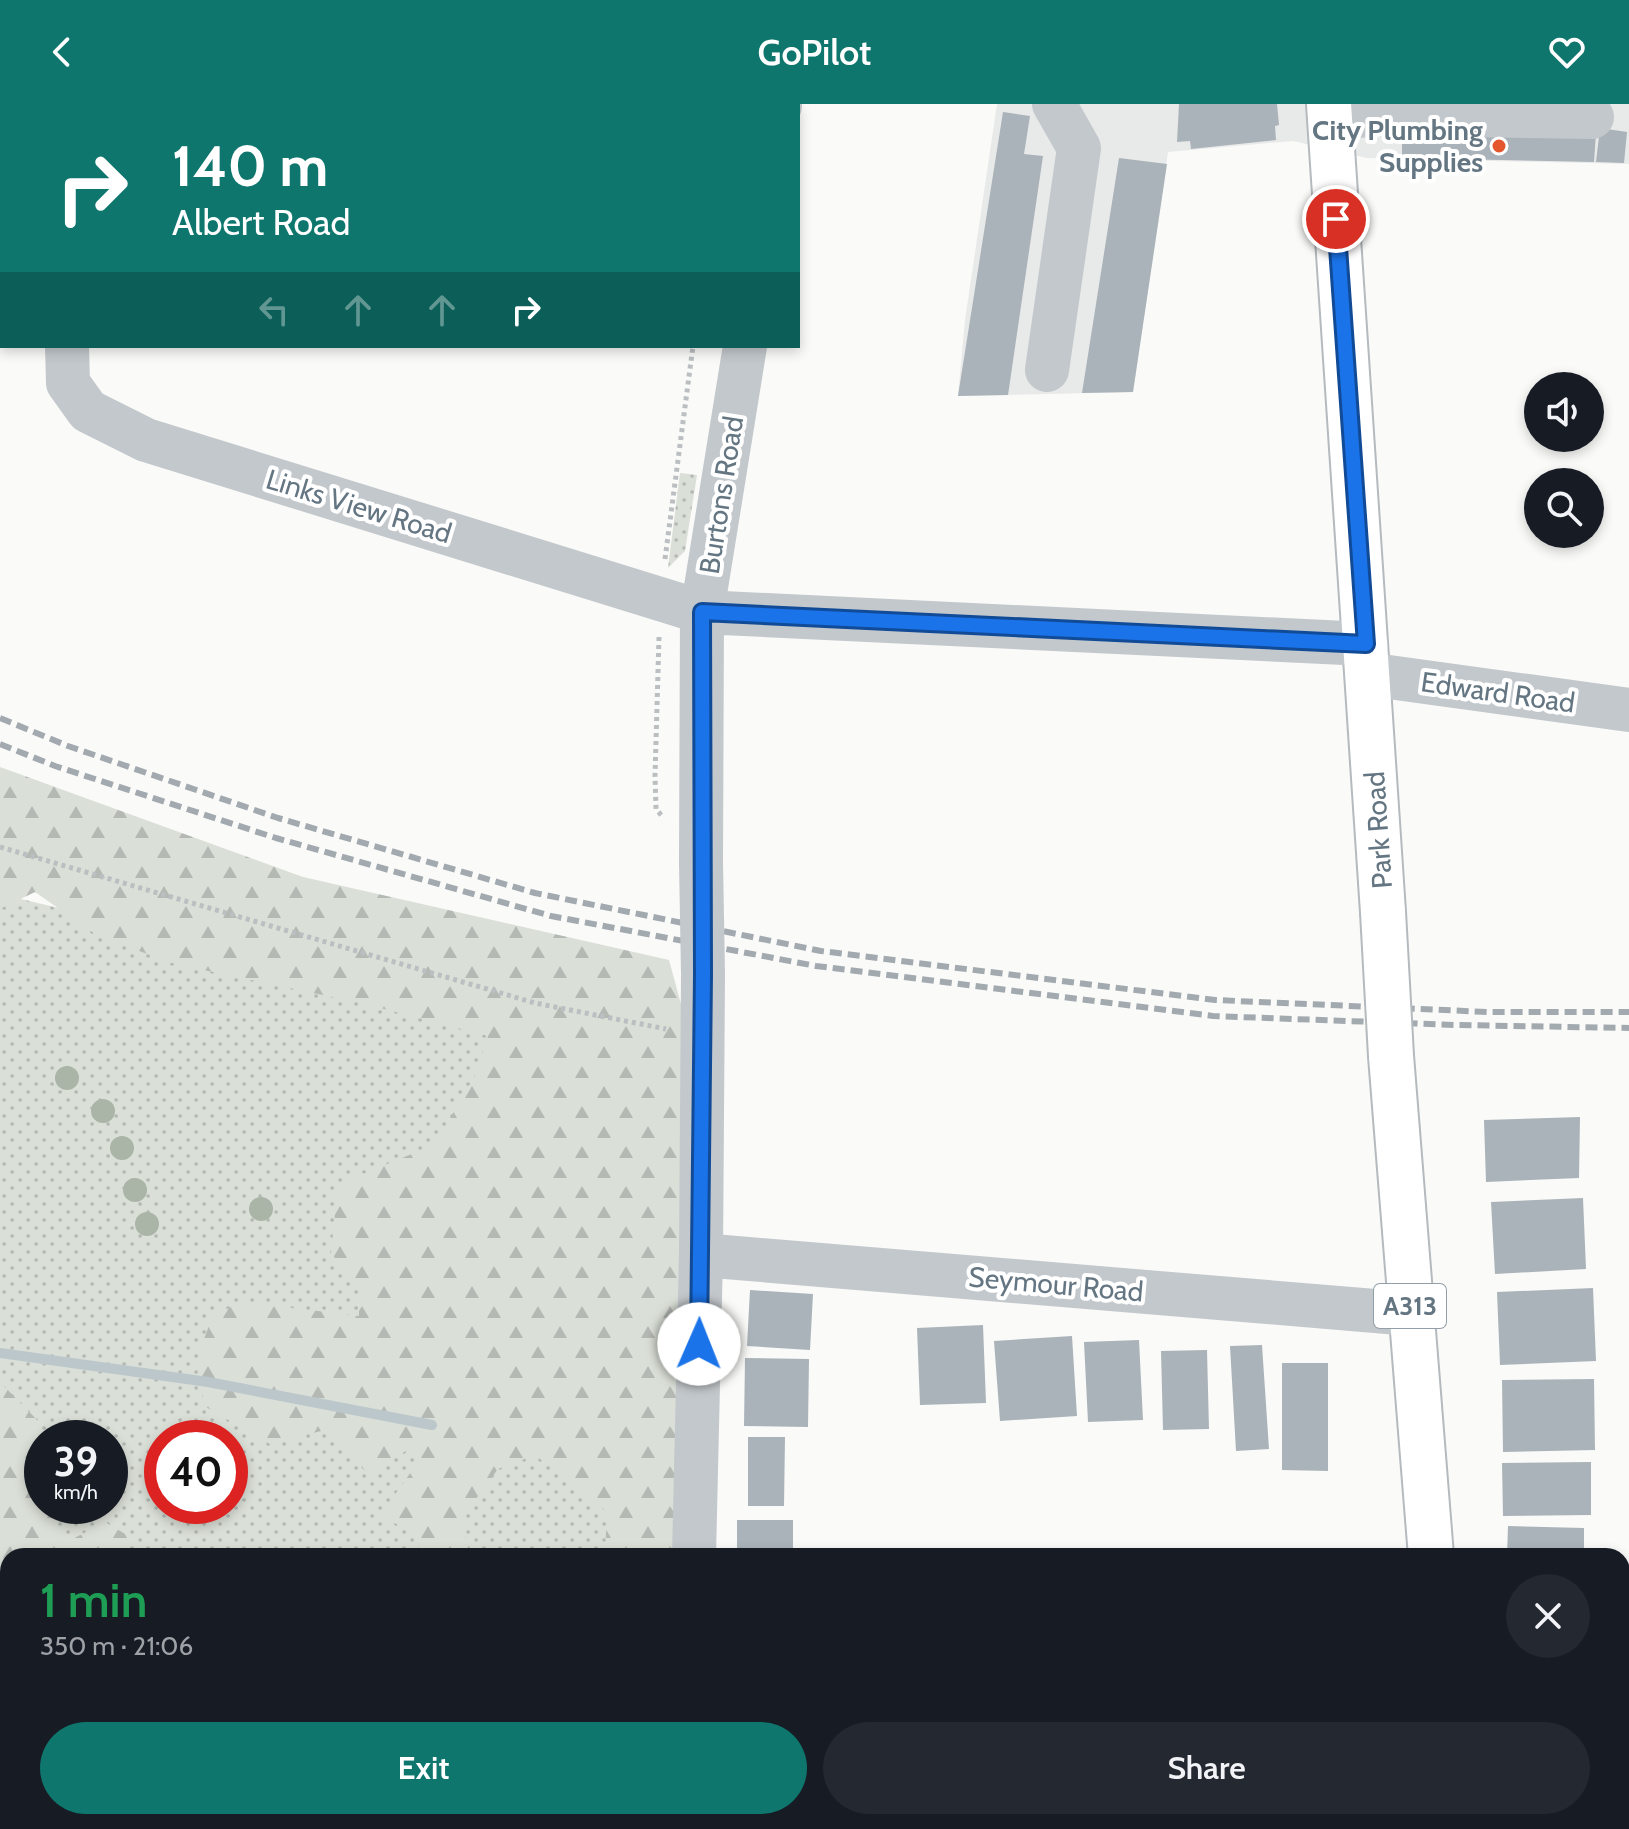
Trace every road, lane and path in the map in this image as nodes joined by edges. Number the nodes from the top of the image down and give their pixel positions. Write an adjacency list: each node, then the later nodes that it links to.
1 (1054, 104): 6 (street)
2 (1330, 110): 3 (street); 8 (main road, Park Road / A313)
3 (1592, 117)
4 (67, 348): 7 (street, Links View Road)
5 (745, 348): 7 (street, Burtons Road)
6 (1047, 370)
7 (702, 612): 8 (street, Links View Road); 11 (street, Burtons Road, bridge)
8 (1367, 659): 9 (street, Edward Road); 13 (main road, Park Road / A313, bridge)
9 (1629, 710)
10 (0, 847): 11 (path)
11 (702, 1036): 12 (street, Burtons Road)
12 (701, 1255): 13 (street, Seymour Road); 14 (street, Burtons Road)
13 (1411, 1314): 15 (main road, Park Road / A313)
14 (694, 1548)
15 (1430, 1548)

